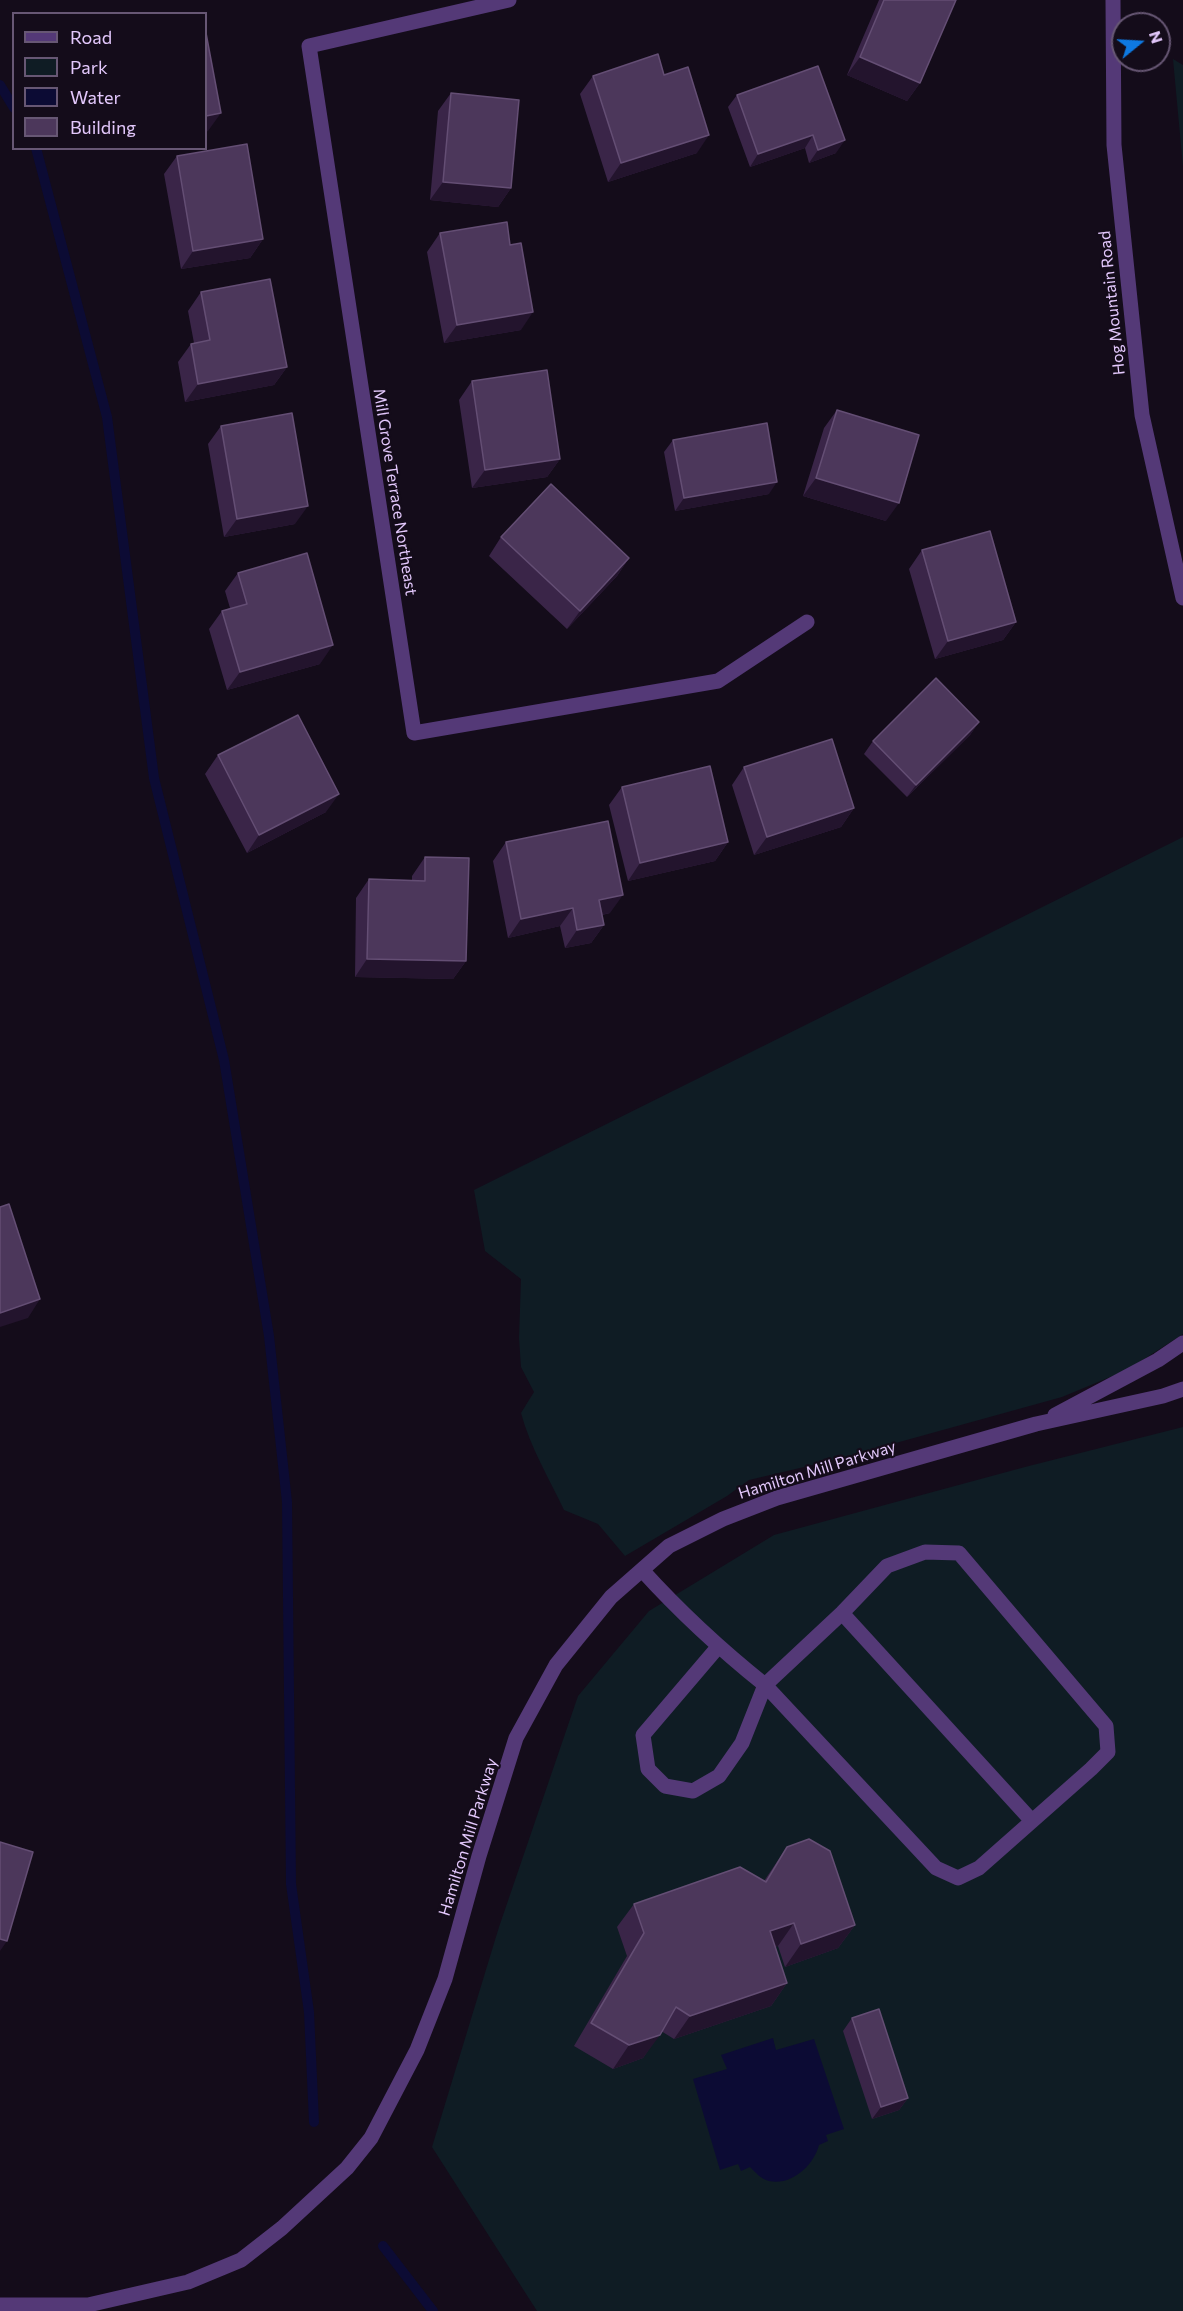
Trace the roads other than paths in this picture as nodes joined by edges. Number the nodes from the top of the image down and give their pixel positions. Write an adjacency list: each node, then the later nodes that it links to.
1 (508, 0): 4 (street, Mill Grove Terrace Northeast)
2 (1113, 0): 3 (street, Hog Mountain Road)
3 (1183, 598)
4 (807, 622)
5 (1183, 1343): 7 (street, Hamilton Mill Parkway)
6 (1183, 1389): 7 (street, Hamilton Mill Parkway)
7 (1036, 1424): 8 (street, Hamilton Mill Parkway)
8 (642, 1570): 10 (street); 13 (street, Hamilton Mill Parkway)
9 (842, 1613): 11 (street); 12 (street); 12 (street)
10 (717, 1647): 11 (street); 11 (street)
11 (765, 1684): 12 (street)
12 (1032, 1821)
13 (0, 2305)

